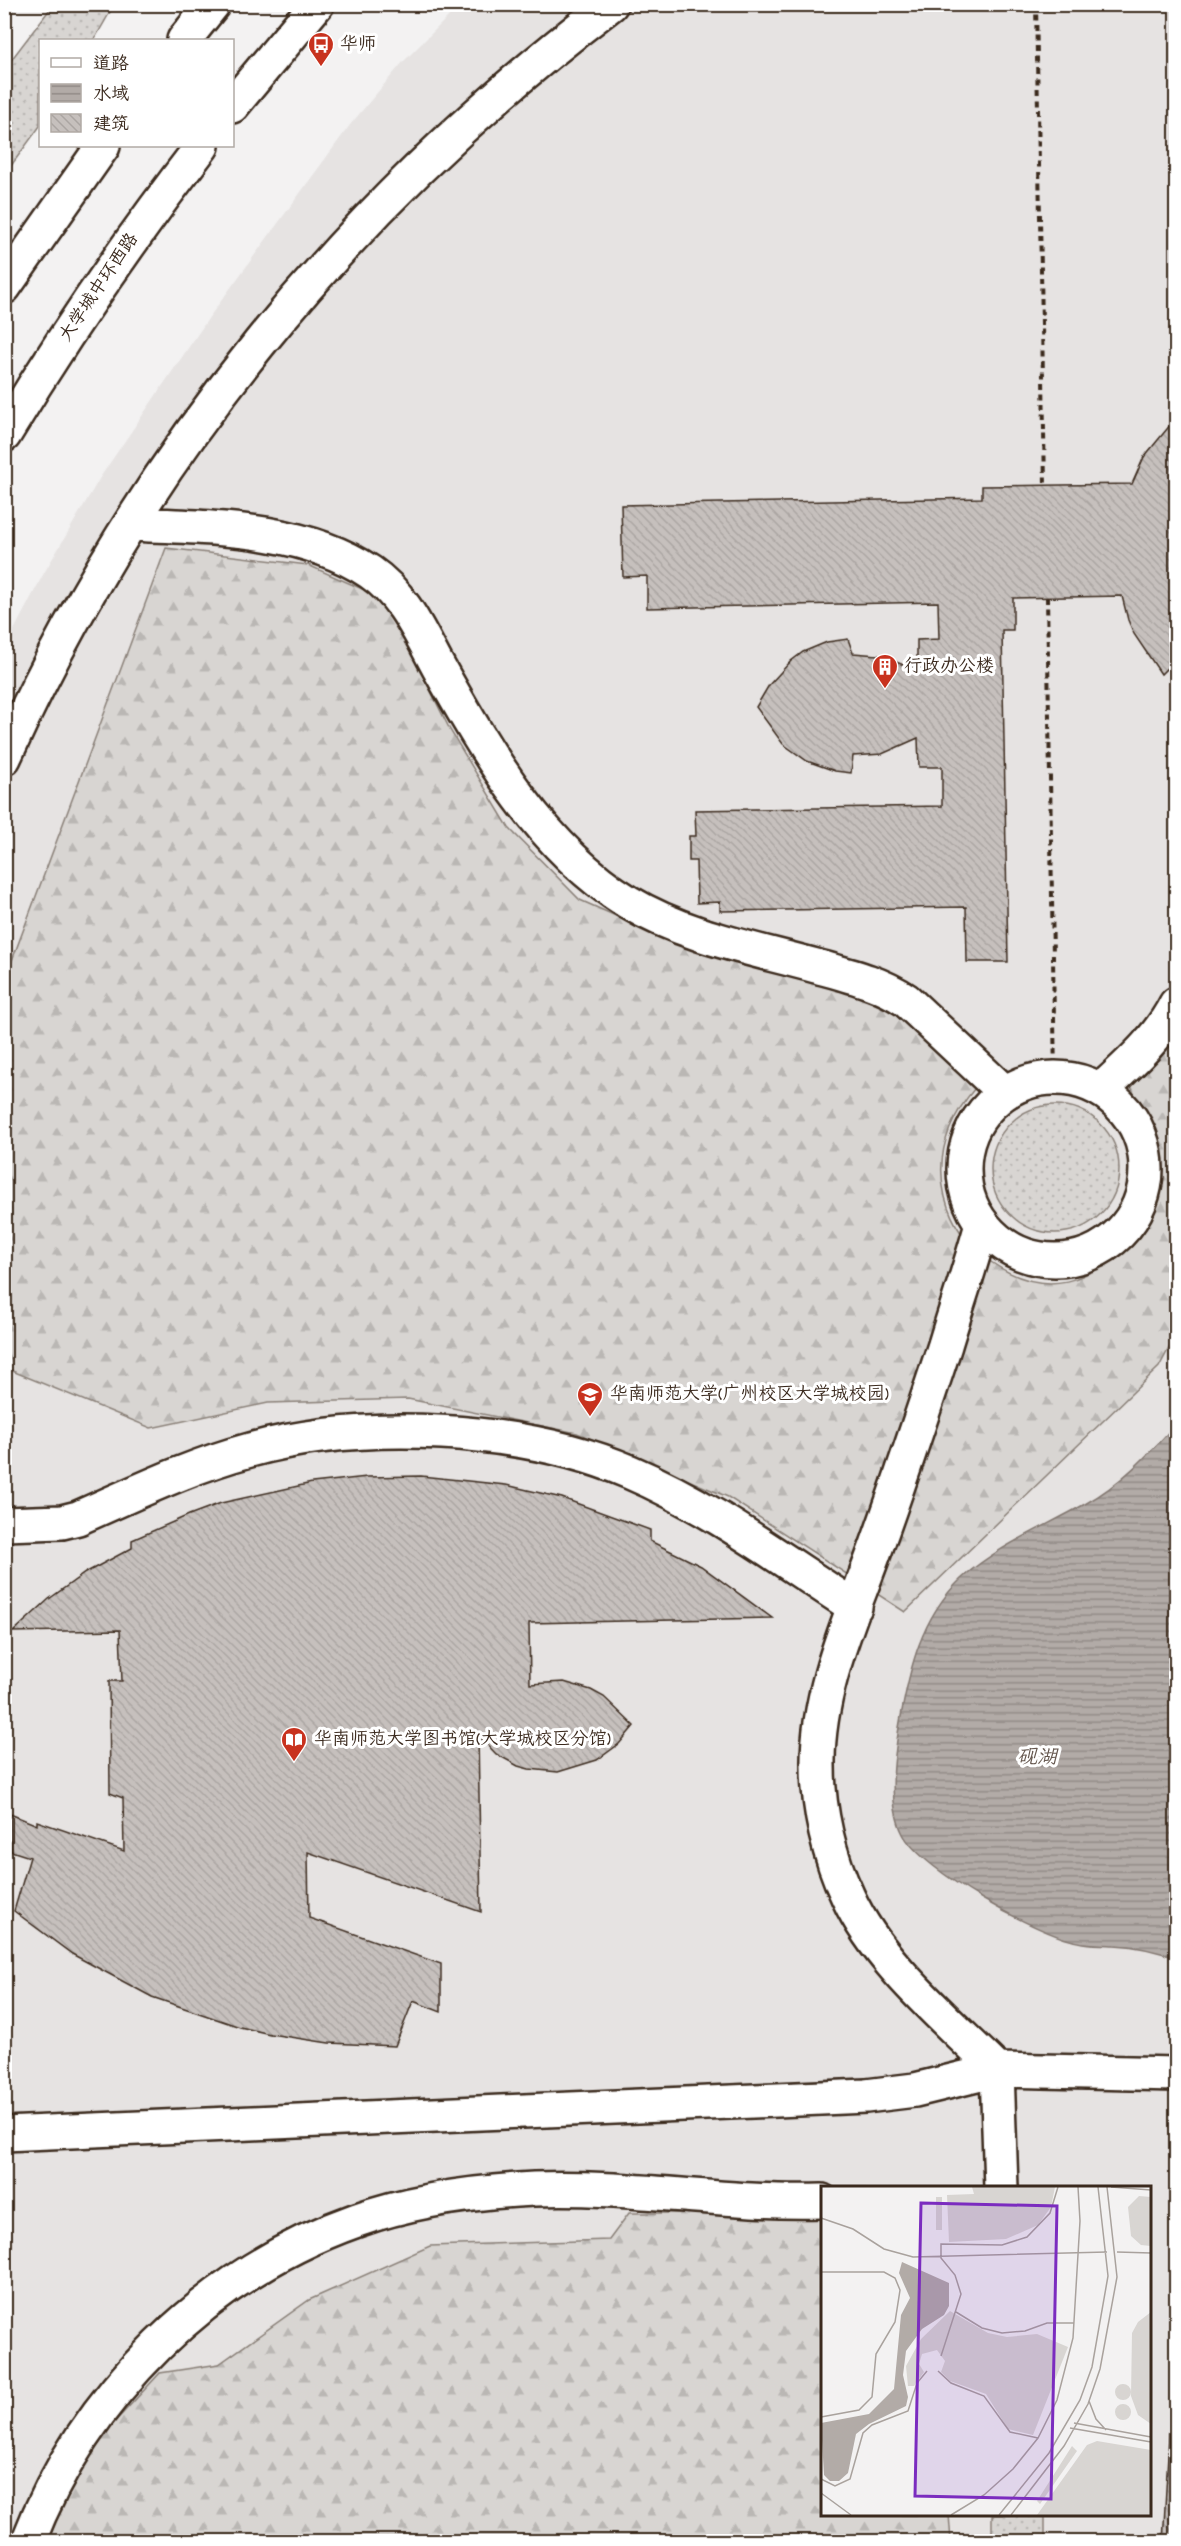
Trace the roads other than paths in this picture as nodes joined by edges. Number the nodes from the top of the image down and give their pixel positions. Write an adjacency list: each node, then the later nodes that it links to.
1 (213, 4): 4 (main road)
2 (317, 4): 5 (main road)
3 (611, 4): 10 (main road)
4 (185, 39)
5 (234, 104)
6 (102, 147): 8 (main road)
7 (201, 147): 9 (main road, 大学城中环西路)
8 (4, 287)
9 (4, 435)
10 (130, 524): 11 (main road); 14 (main road)
11 (4, 758)
12 (1176, 1004): 13 (main road)
13 (1101, 1090): 14 (main road); 15 (main road)
14 (1005, 1093): 15 (main road)
15 (982, 1224): 17 (main road)
16 (4, 1524): 17 (main road)
17 (855, 1607): 18 (main road)
18 (997, 2070): 19 (main road); 20 (main road); 21 (main road)
19 (1176, 2074)
20 (4, 2133)
21 (1001, 2186)
22 (821, 2201): 23 (main road)
23 (28, 2541)

